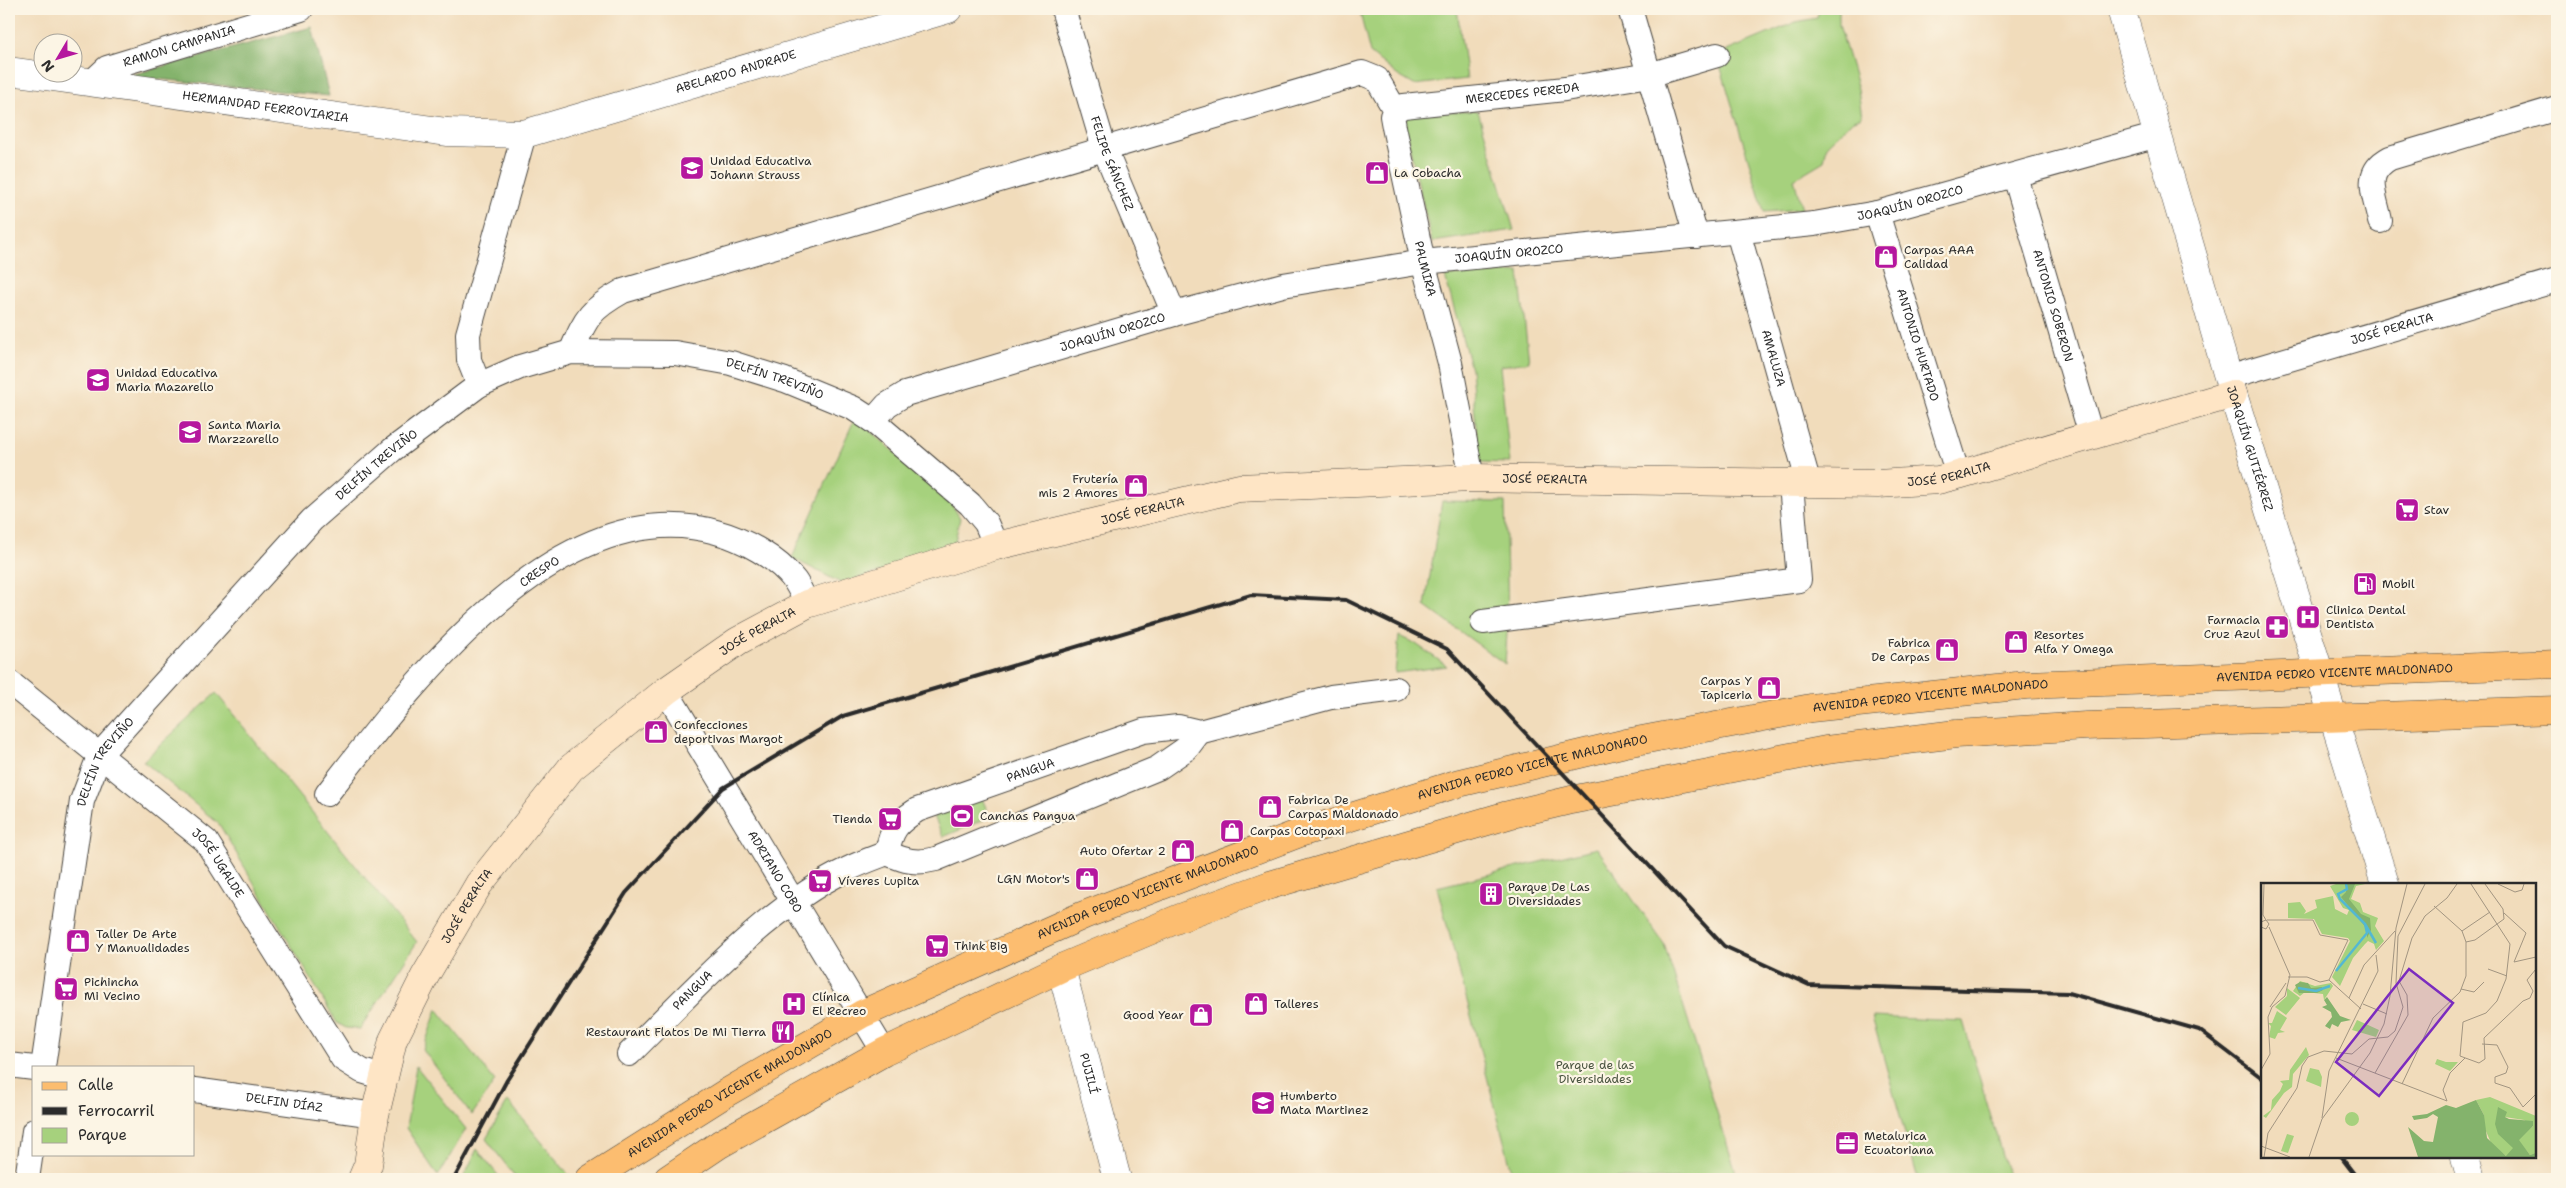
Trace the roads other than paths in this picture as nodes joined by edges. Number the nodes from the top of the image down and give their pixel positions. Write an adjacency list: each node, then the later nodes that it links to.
1 (301, 9): 9 (street, RAMON CAMPANIA)
2 (948, 9): 12 (street, ABELARDO ANDRADE)
3 (1063, 9): 14 (street, FELIPE SÁNCHEZ)
4 (1630, 9): 8 (street)
5 (2121, 9): 13 (street, JOAQUÍN GUTIÉRREZ)
6 (1717, 55): 8 (street, MERCEDES PEREDA)
7 (9, 71): 9 (street, HERMANDAD FERROVIARIA)
8 (1650, 75): 11 (street, MERCEDES PEREDA); 19 (street)
9 (92, 82): 12 (street, HERMANDAD FERROVIARIA)
10 (2557, 108): 17 (street)
11 (1395, 110): 14 (street); 20 (street, PALMIRA)
12 (524, 134): 24 (street)
13 (2158, 135): 15 (street, JOAQUÍN OROZCO); 25 (street, JOAQUÍN GUTIÉRREZ)
14 (1104, 148): 22 (street, FELIPE SÁNCHEZ); 23 (street)
15 (2015, 176): 16 (street, JOAQUÍN OROZCO); 27 (street, ANTONIO SOBERON)
16 (1878, 213): 18 (street, JOAQUÍN OROZCO); 28 (street, ANTONIO HURTADO)
17 (2380, 221)
18 (1738, 232): 19 (street, JOAQUÍN OROZCO); 30 (street, AMALUZA)
19 (1696, 236): 20 (street, JOAQUÍN OROZCO)
20 (1423, 262): 22 (street, JOAQUÍN OROZCO); 29 (street, PALMIRA)
21 (2557, 280): 25 (street, JOSÉ PERALTA)
22 (1174, 314): 26 (street, JOAQUÍN OROZCO)
23 (571, 352): 24 (street, DELFÍN TREVIÑO); 26 (street, DELFÍN TREVIÑO)
24 (479, 385): 42 (street, DELFÍN TREVIÑO)
25 (2231, 385): 27 (main road, JOSÉ PERALTA); 35 (street, JOAQUÍN GUTIÉRREZ)
26 (873, 421): 31 (street, DELFÍN TREVIÑO)
27 (2091, 435): 28 (main road, JOSÉ PERALTA)
28 (1958, 475): 30 (main road, JOSÉ PERALTA)
29 (1472, 478): 30 (main road, JOSÉ PERALTA); 31 (main road, JOSÉ PERALTA)
30 (1800, 484): 33 (street, AMALUZA)
31 (996, 546): 32 (main road, JOSÉ PERALTA)
32 (807, 604): 38 (main road, JOSÉ PERALTA); 43 (street, CRESPO)
33 (1484, 622)
34 (2557, 664): 35 (main road, AVENIDA PEDRO VICENTE MALDONADO)
35 (2321, 673): 40 (street, JOAQUÍN GUTIÉRREZ); 48 (main road, AVENIDA PEDRO VICENTE MALDONADO)
36 (9, 682): 42 (street, JOSÉ UGALDE)
37 (1396, 689): 41 (street, PANGUA)
38 (666, 691): 46 (street, ADRIANO COBO); 54 (main road, JOSÉ PERALTA)
39 (2557, 710): 40 (main road)
40 (2333, 717): 45 (street, JOAQUÍN GUTIÉRREZ); 47 (main road)
41 (1198, 732): 44 (street); 44 (street, PANGUA)
42 (100, 754): 52 (street, DELFÍN TREVIÑO); 54 (street, JOSÉ UGALDE)
43 (328, 794)
44 (887, 853): 46 (street, PANGUA)
45 (2385, 883)
46 (793, 903): 48 (street, ADRIANO COBO); 50 (street, PANGUA)
47 (1061, 968): 49 (main road); 63 (street, PUJILÍ)
48 (862, 1014): 49 (street, ADRIANO COBO); 61 (main road, AVENIDA PEDRO VICENTE MALDONADO)
49 (884, 1052): 62 (main road)
50 (629, 1054)
51 (9, 1065): 53 (street)
52 (43, 1066)
53 (32, 1068)
54 (382, 1078): 56 (main road, JOSÉ PERALTA)
55 (195, 1090): 56 (street, DELFIN DÍAZ)
56 (375, 1115): 60 (main road, JOSÉ PERALTA)
57 (32, 1145): 59 (street)
58 (2465, 1158): 64 (street)
59 (27, 1179)
60 (362, 1179)
61 (590, 1179)
62 (668, 1179)
63 (1117, 1179)
64 (2471, 1179)

